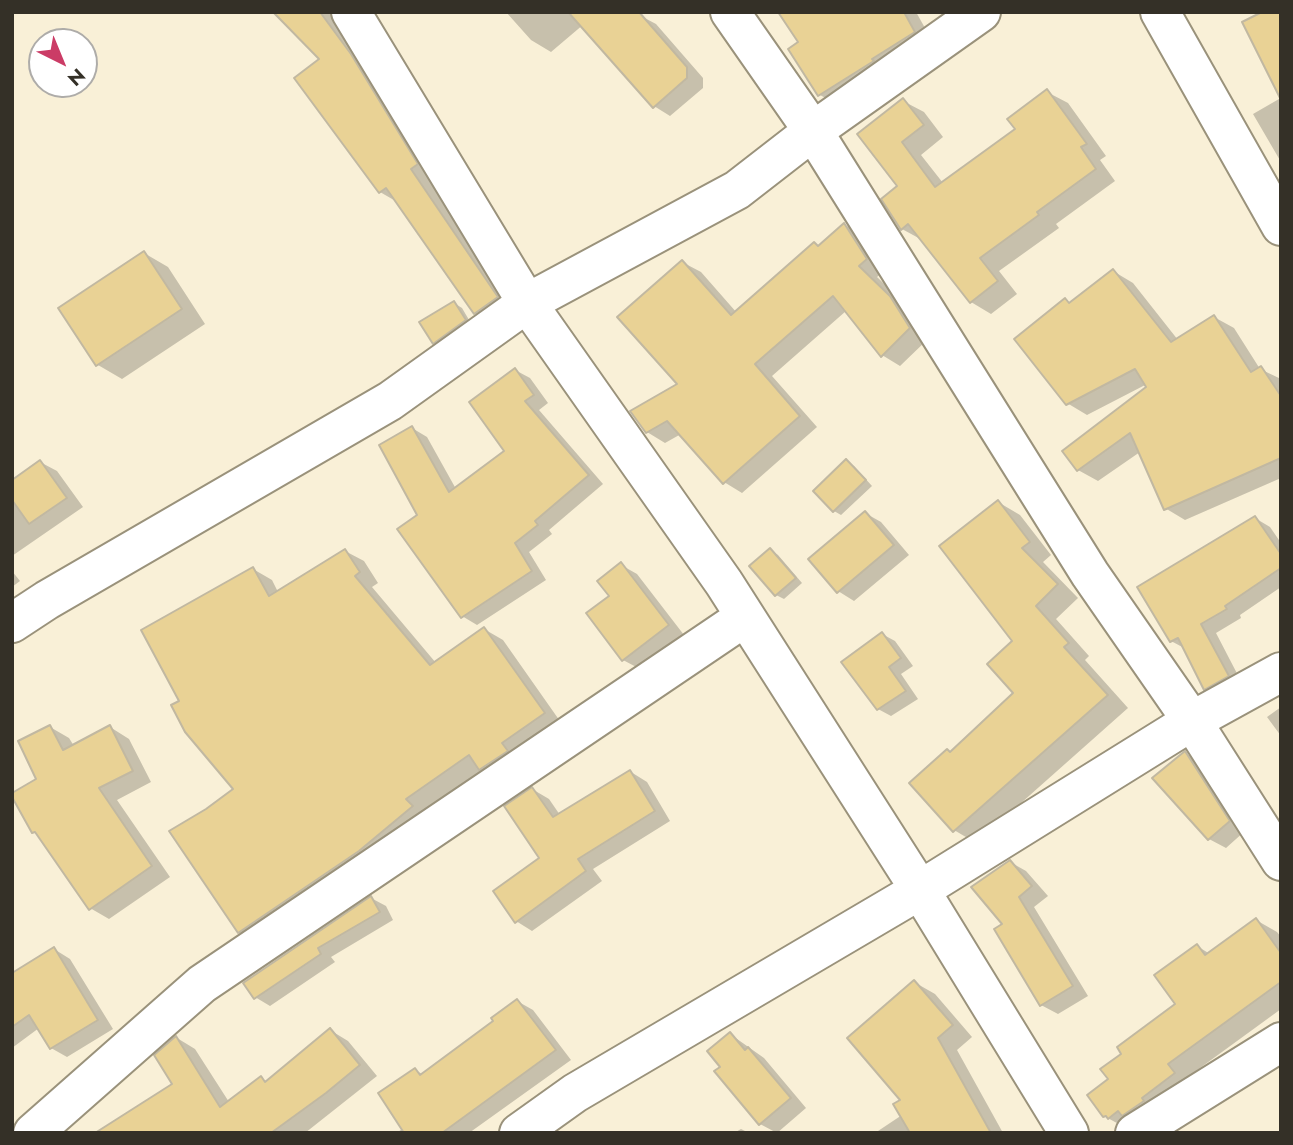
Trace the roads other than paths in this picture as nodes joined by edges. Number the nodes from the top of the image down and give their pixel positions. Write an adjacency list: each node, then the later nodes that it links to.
1 (351, 12): 7 (street)
2 (730, 12): 5 (street)
3 (981, 12): 5 (street)
4 (1160, 12): 6 (street)
5 (813, 131): 7 (street); 11 (street)
6 (1281, 226)
7 (527, 303): 8 (street); 9 (street)
8 (745, 617): 13 (street); 15 (street)
9 (12, 623)
10 (1281, 672): 11 (street)
11 (1192, 721): 12 (street); 13 (street)
12 (1281, 861)
13 (920, 890): 16 (street); 17 (street)
14 (1281, 1042): 18 (street)
15 (33, 1133)
16 (519, 1133)
17 (1069, 1133)
18 (1135, 1133)

